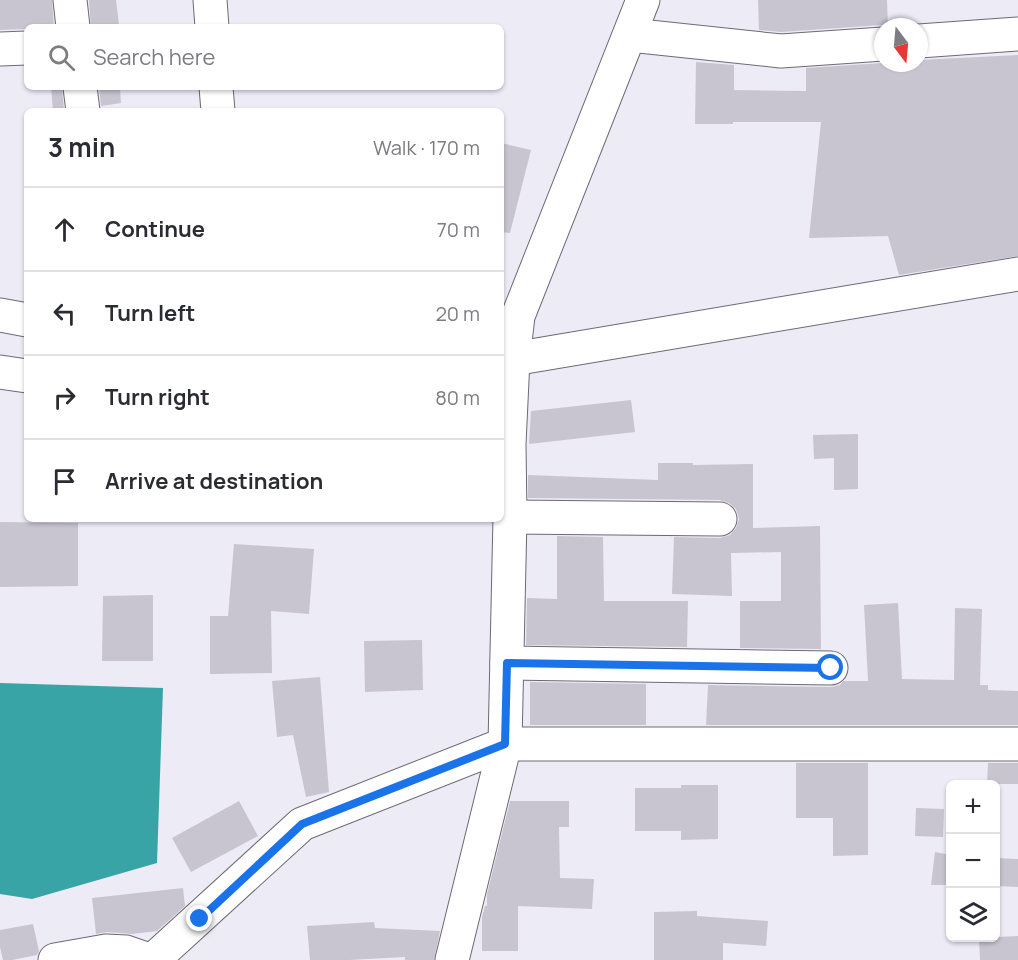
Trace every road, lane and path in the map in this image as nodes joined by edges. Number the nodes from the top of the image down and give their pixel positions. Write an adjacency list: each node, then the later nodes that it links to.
1 (70, 0): 4 (street)
2 (210, 0): 5 (street)
3 (643, 0): 7 (street)
4 (73, 24)
5 (212, 24)
6 (1018, 34): 8 (street)
7 (630, 35): 9 (street); 19 (street)
8 (928, 40)
9 (874, 45)
10 (24, 48): 11 (street)
11 (0, 49)
12 (80, 90): 14 (street)
13 (216, 90): 15 (street)
14 (83, 108)
15 (218, 108)
16 (1018, 274): 19 (street)
17 (0, 315): 18 (street)
18 (24, 319)
19 (507, 358): 22 (street)
20 (0, 372): 21 (street)
21 (24, 376)
22 (505, 444): 23 (street)
23 (510, 517): 24 (street); 25 (street)
24 (720, 519)
25 (507, 663): 26 (street); 27 (street)
26 (831, 668)
27 (505, 744): 28 (street); 30 (street); 31 (street)
28 (1018, 744)
29 (55, 960): 30 (street)
30 (151, 960)
31 (453, 960)

